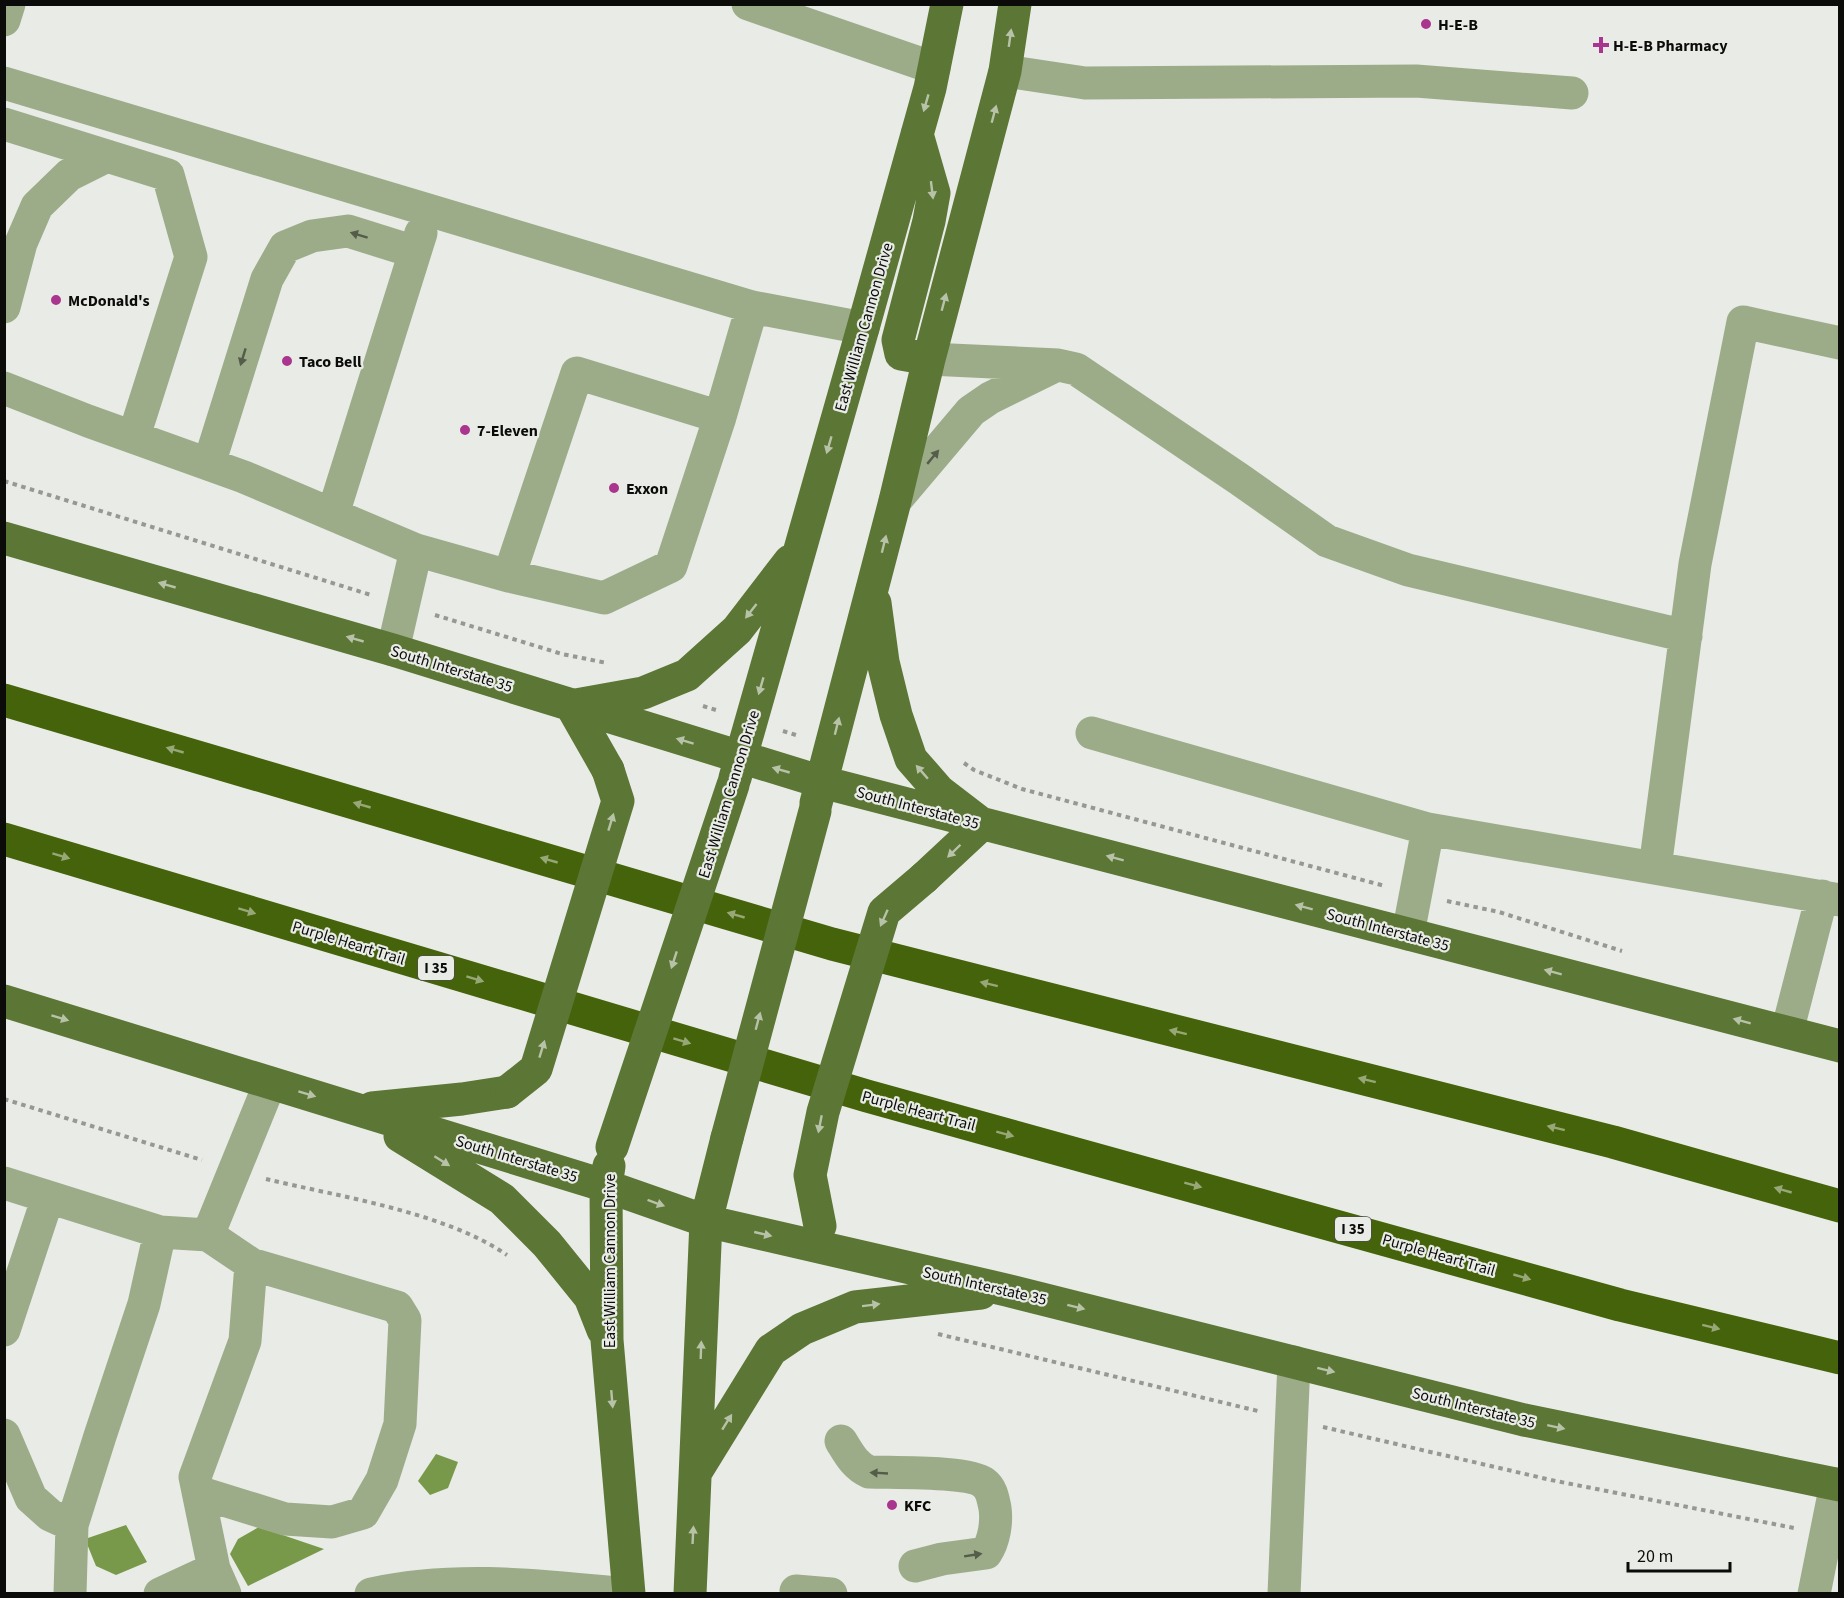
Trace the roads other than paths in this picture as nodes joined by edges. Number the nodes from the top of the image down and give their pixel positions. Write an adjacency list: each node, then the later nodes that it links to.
1 (9, 4): 5 (street)
2 (748, 4): 6 (street)
3 (947, 4): 6 (main road, East William Cannon Drive)
4 (1015, 4): 7 (main road, one-way to 4)
5 (4, 20)
6 (934, 68): 11 (main road, East William Cannon Drive, one-way to 11)
7 (1005, 71): 9 (street); 19 (main road, one-way to 7)
8 (4, 83): 13 (street)
9 (1572, 93)
10 (4, 124): 12 (street)
11 (917, 134): 17 (main road, East William Cannon Drive); 19 (main road, one-way to 19)
12 (106, 156): 15 (street); 23 (street)
13 (428, 210): 14 (street); 16 (street)
14 (415, 252): 24 (street, one-way to 24); 26 (street)
15 (4, 307)
16 (752, 307): 17 (street); 22 (street)
17 (863, 328): 28 (main road, East William Cannon Drive, one-way to 28)
18 (1839, 343): 32 (street)
19 (929, 359): 20 (street); 25 (main road)
20 (1058, 365): 25 (street, one-way to 20); 32 (street)
21 (4, 388): 23 (street)
22 (720, 417): 30 (street); 30 (street)
23 (134, 436): 24 (street)
24 (209, 464): 26 (street)
25 (895, 501): 31 (main road, one-way to 25)
26 (333, 514): 29 (street)
27 (4, 538): 33 (main road, South Interstate 35, one-way to 27)
28 (800, 548): 35 (main road, one-way to 35); 37 (main road, East William Cannon Drive, one-way to 37)
29 (416, 550): 30 (street); 33 (street)
30 (509, 576)
31 (873, 586): 38 (main road, one-way to 31); 39 (main road, one-way to 31)
32 (1686, 636): 42 (street)
33 (393, 650): 35 (main road, South Interstate 35)
34 (4, 700): 53 (highway, one-way to 34)
35 (571, 705): 37 (main road, South Interstate 35, one-way to 35); 49 (main road, one-way to 35, bridge)
36 (1092, 734): 40 (street)
37 (737, 772): 38 (main road, South Interstate 35, one-way to 37); 51 (main road, East William Cannon Drive, one-way to 51, bridge)
38 (818, 796): 39 (main road, South Interstate 35); 54 (main road, one-way to 38, bridge)
39 (982, 824): 44 (main road, South Interstate 35, one-way to 39); 57 (main road, one-way to 57, bridge)
40 (1428, 829): 42 (street); 44 (street)
41 (4, 839): 62 (highway, Purple Heart Trail / I 35, one-way to 62)
42 (1654, 868): 43 (street)
43 (1831, 898): 46 (street)
44 (1408, 934): 46 (main road, South Interstate 35, one-way to 44)
45 (4, 1001): 48 (main road, South Interstate 35, one-way to 48)
46 (1787, 1032): 47 (main road, South Interstate 35)
47 (1839, 1046)
48 (270, 1083): 49 (main road, South Interstate 35, one-way to 49); 56 (street)
49 (356, 1109): 51 (main road, South Interstate 35); 61 (main road, one-way to 61)
50 (4, 1183): 52 (street)
51 (606, 1185): 54 (main road, South Interstate 35, one-way to 54); 61 (main road, East William Cannon Drive)
52 (48, 1197): 55 (street); 60 (street)
53 (1839, 1206)
54 (706, 1221): 57 (main road, South Interstate 35, one-way to 57); 66 (main road, one-way to 54)
55 (160, 1232): 56 (street); 69 (street)
56 (208, 1235): 58 (street)
57 (823, 1237): 59 (main road, South Interstate 35)
58 (251, 1264): 68 (street); 68 (street)
59 (1006, 1290): 63 (main road, South Interstate 35, one-way to 63); 66 (main road, one-way to 59)
60 (4, 1330)
61 (607, 1340): 76 (main road, East William Cannon Drive, one-way to 76)
62 (1839, 1359)
63 (1294, 1362): 67 (main road, South Interstate 35, one-way to 67); 79 (street)
64 (4, 1435): 69 (street)
65 (841, 1441): 70 (street, one-way to 65)
66 (696, 1472): 77 (main road, one-way to 66)
67 (1838, 1485): 80 (street)
68 (198, 1492): 71 (street)
69 (72, 1525): 74 (street)
70 (915, 1566)
71 (220, 1581): 75 (street)
72 (796, 1591): 78 (street)
73 (389, 1592): 76 (street)
74 (70, 1593)
75 (160, 1593)
76 (629, 1593)
77 (690, 1593)
78 (831, 1593)
79 (1284, 1593)
80 (1814, 1593)

